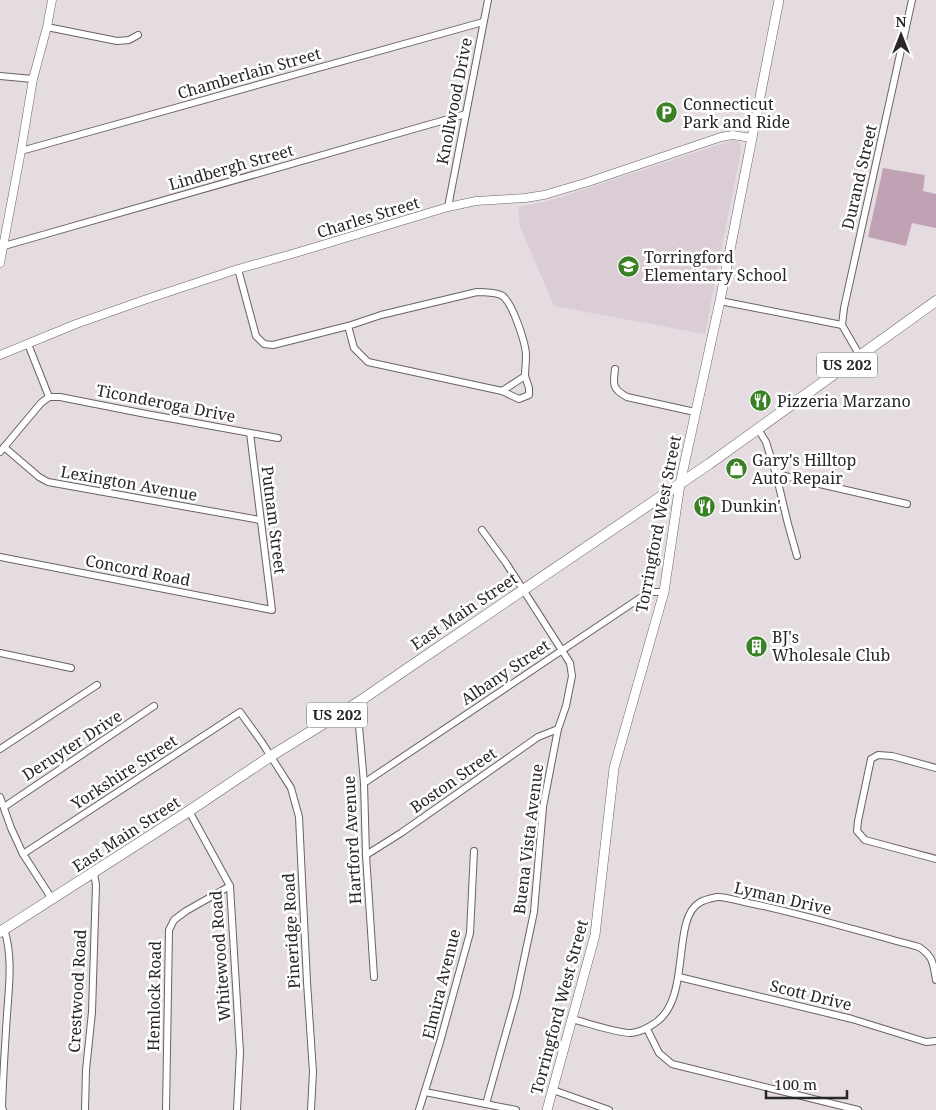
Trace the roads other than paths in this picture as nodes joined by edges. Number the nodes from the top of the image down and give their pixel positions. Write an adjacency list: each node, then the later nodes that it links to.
1 (52, 0): 6 (street)
2 (488, 0): 5 (street, Knollwood Drive)
3 (779, 0): 11 (main road, Torringford West Street)
4 (912, 0): 19 (street, Durand Street)
5 (483, 22): 10 (street, Knollwood Drive); 12 (street, Chamberlain Street)
6 (47, 28): 7 (street); 9 (street)
7 (138, 35)
8 (0, 76): 9 (street)
9 (33, 79): 12 (street)
10 (466, 114): 13 (street, Knollwood Drive); 14 (street, Lindbergh Street)
11 (751, 138): 13 (street, Charles Street); 17 (main road, Torringford West Street)
12 (22, 151): 14 (street)
13 (448, 207): 16 (street, Charles Street)
14 (4, 246): 15 (street)
15 (0, 263)
16 (238, 269): 20 (street); 21 (street, Charles Street)
17 (720, 301): 19 (street); 28 (main road, Torringford West Street)
18 (936, 301): 23 (highway, East Main Street / US 202)
19 (842, 325): 23 (street)
20 (348, 326): 25 (street); 26 (street)
21 (28, 344): 22 (street, Charles Street); 27 (street)
22 (0, 355)
23 (860, 356): 29 (highway, East Main Street / US 202)
24 (615, 369): 28 (street)
25 (525, 376): 26 (street); 26 (street)
26 (502, 391)
27 (49, 397): 30 (street, Ticonderoga Drive); 32 (street)
28 (695, 412): 34 (main road, Torringford West Street)
29 (758, 429): 33 (street); 34 (highway, East Main Street / US 202)
30 (250, 433): 31 (street, Ticonderoga Drive); 36 (street, Putnam Street)
31 (278, 438)
32 (2, 450): 36 (street, Lexington Avenue)
33 (776, 474): 35 (street); 38 (street)
34 (680, 484): 40 (highway, East Main Street / US 202); 41 (main road, Torringford West Street)
35 (907, 504)
36 (260, 520): 42 (street, Putnam Street)
37 (482, 530): 40 (street, Buena Vista Avenue)
38 (797, 556)
39 (0, 557): 42 (street, Concord Road)
40 (523, 589): 43 (street, Buena Vista Avenue); 47 (highway, East Main Street / US 202)
41 (664, 592): 43 (street, Albany Street); 69 (main road, Torringford West Street)
42 (272, 610)
43 (562, 651): 50 (street, Buena Vista Avenue); 54 (street, Albany Street)
44 (0, 653): 45 (street)
45 (71, 668)
46 (97, 685): 51 (street)
47 (356, 703): 52 (highway, East Main Street / US 202); 54 (street, Hartford Avenue)
48 (154, 706): 56 (street, Deruyter Drive)
49 (240, 712): 52 (street, Pineridge Road); 59 (street, Yorkshire Street)
50 (558, 730): 60 (street, Boston Street); 74 (street, Buena Vista Avenue)
51 (0, 749)
52 (271, 756): 57 (highway, East Main Street / US 202); 79 (street, Pineridge Road)
53 (936, 768): 61 (street)
54 (364, 783): 60 (street, Hartford Avenue)
55 (0, 797): 56 (street)
56 (4, 807): 59 (street)
57 (189, 811): 62 (highway, East Main Street / US 202); 63 (street, Whitewood Road)
58 (474, 851): 73 (street, Elmira Avenue)
59 (23, 854): 64 (street)
60 (366, 855): 67 (street, Hartford Avenue)
61 (936, 859)
62 (94, 873): 64 (highway, East Main Street / US 202); 76 (street, Crestwood Road)
63 (230, 886): 77 (street, Hemlock Road); 78 (street, Whitewood Road)
64 (52, 899): 65 (highway, East Main Street / US 202)
65 (2, 930): 75 (street)
66 (679, 976): 68 (street, Lyman Drive); 70 (street, Lyman Drive); 71 (street, Scott Drive)
67 (374, 977)
68 (936, 980)
69 (572, 1019): 70 (street); 72 (main road, Torringford West Street)
70 (647, 1029): 84 (street)
71 (936, 1041)
72 (553, 1090): 82 (main road, Torringford West Street); 83 (street)
73 (425, 1092): 74 (street); 80 (street, Elmira Avenue)
74 (486, 1104): 81 (street)
75 (3, 1110)
76 (85, 1110)
77 (166, 1110)
78 (237, 1110)
79 (310, 1110)
80 (419, 1110)
81 (516, 1110)
82 (547, 1110)
83 (609, 1110)
84 (858, 1110)

